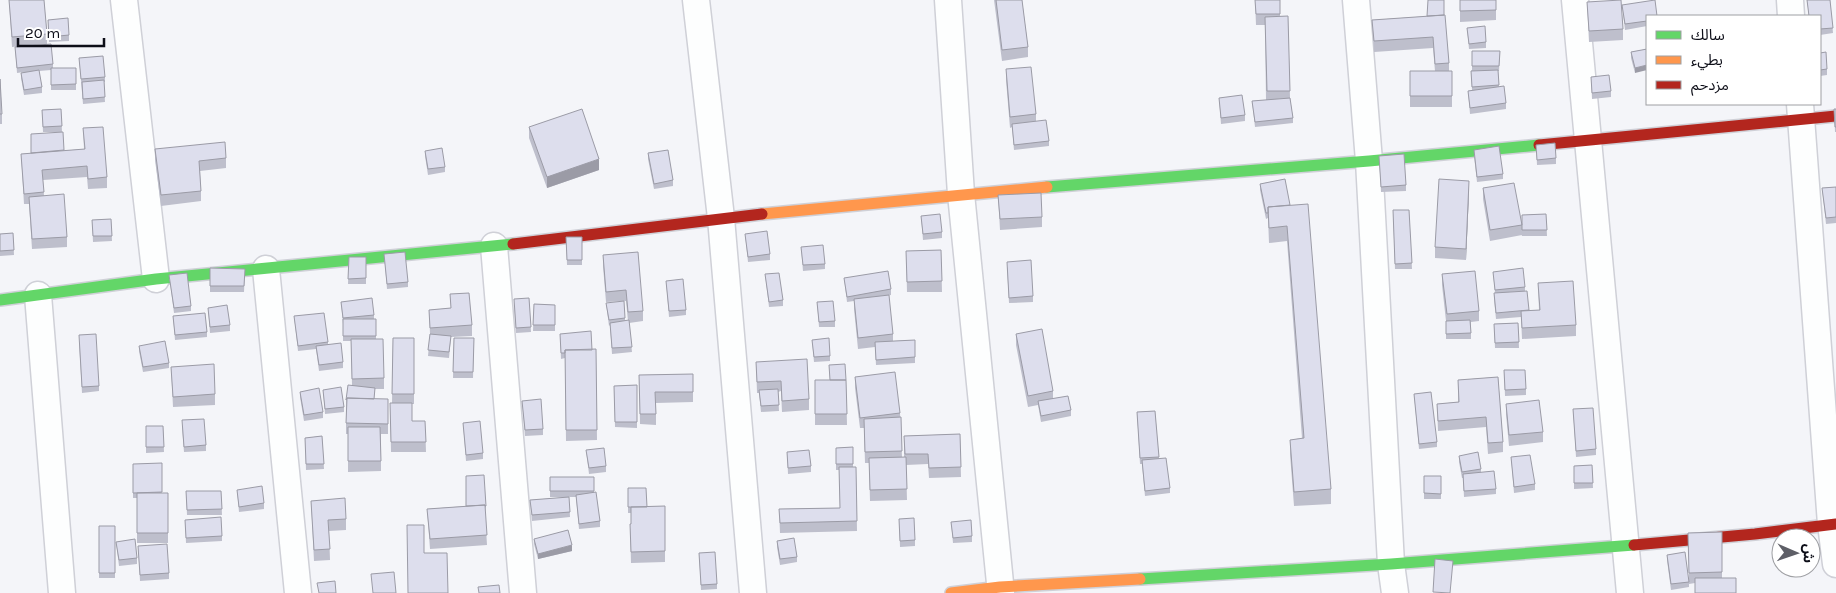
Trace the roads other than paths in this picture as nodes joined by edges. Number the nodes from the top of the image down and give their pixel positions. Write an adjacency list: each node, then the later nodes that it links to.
1 (124, 0): 16 (street)
2 (696, 0): 13 (street)
3 (948, 0): 12 (street)
4 (1356, 0): 11 (street)
5 (1575, 0): 10 (street)
6 (1790, 0): 7 (street)
7 (1791, 15)
8 (1800, 111): 9 (street); 10 (street); 19 (street)
9 (1836, 116)
10 (1588, 141): 11 (street); 20 (street)
11 (1369, 161): 12 (street); 21 (street)
12 (962, 194): 13 (street); 23 (street)
13 (721, 218): 14 (street); 27 (street)
14 (494, 246): 15 (street); 26 (street)
15 (266, 269): 16 (street); 25 (street)
16 (156, 279): 17 (street)
17 (38, 294): 18 (street); 24 (street)
18 (0, 300)
19 (1834, 524): 20 (street); 22 (street)
20 (1625, 546): 21 (street); 30 (street)
21 (1391, 564): 23 (street); 29 (street)
22 (1836, 564)
23 (1001, 590): 28 (street)
24 (62, 593)
25 (298, 593)
26 (523, 593)
27 (752, 593)
28 (951, 593)
29 (1395, 593)
30 (1630, 593)

